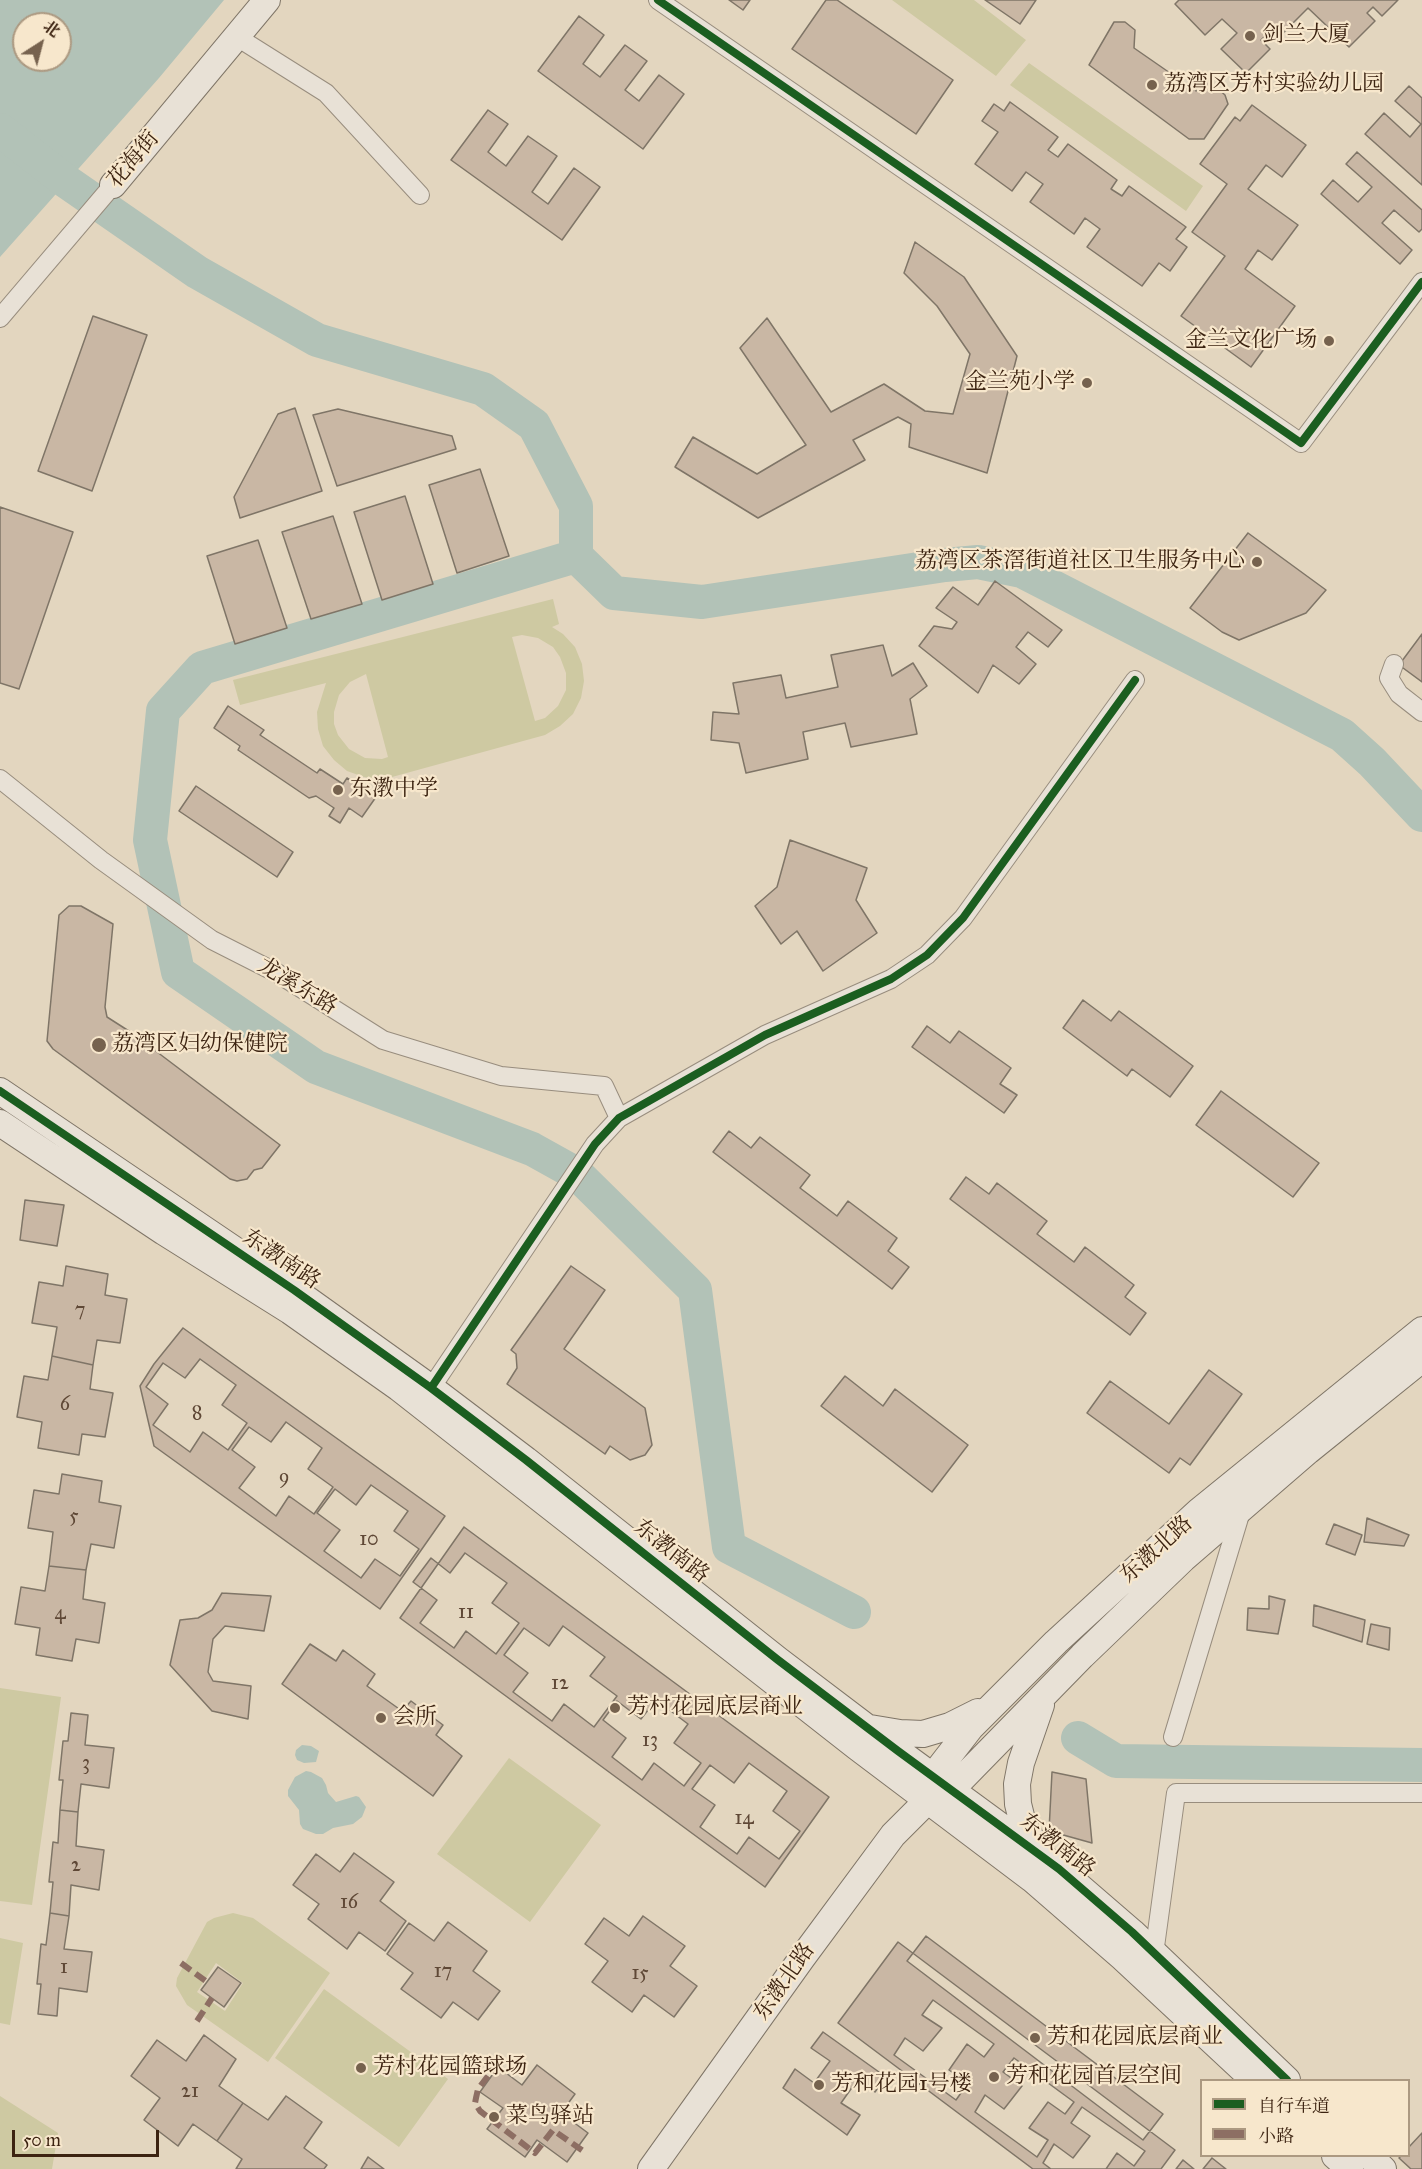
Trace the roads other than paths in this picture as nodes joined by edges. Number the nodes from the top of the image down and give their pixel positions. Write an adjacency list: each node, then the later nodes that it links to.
1 (267, 0): 3 (street, 花海街)
2 (658, 0): 6 (street)
3 (237, 37): 4 (street, 花海街); 5 (street)
4 (113, 185): 7 (street, 花海街)
5 (420, 195)
6 (1422, 282)
7 (0, 318)
8 (1394, 664): 10 (street)
9 (1135, 680): 13 (street)
10 (1422, 712)
11 (0, 779): 13 (street, 龙溪东路)
12 (0, 1091): 17 (street, 东漖南路)
13 (619, 1118): 17 (street)
14 (0, 1123): 25 (street, 东漖南路)
15 (1422, 1330): 20 (street, 东漖北路)
16 (1422, 1359): 18 (street, 东漖北路)
17 (431, 1388): 21 (street, 东漖南路)
18 (1242, 1506): 19 (street, 东漖北路); 22 (street)
19 (1045, 1695): 23 (street, 东漖北路); 26 (street)
20 (994, 1703): 21 (street); 23 (street, 东漖北路)
21 (867, 1728): 23 (street, 东漖南路)
22 (1173, 1737)
23 (942, 1783): 25 (street, 东漖北路); 26 (street, 东漖南路)
24 (1422, 1793): 27 (street)
25 (927, 1801): 28 (street, 东漖南路); 32 (street, 东漖北路)
26 (1038, 1853): 27 (street, 东漖南路)
27 (1154, 1954): 29 (street, 东漖南路)
28 (1253, 2079)
29 (1286, 2079)
30 (1336, 2157): 33 (street)
31 (1370, 2157): 34 (street)
32 (651, 2169)
33 (1350, 2169)
34 (1383, 2169)

